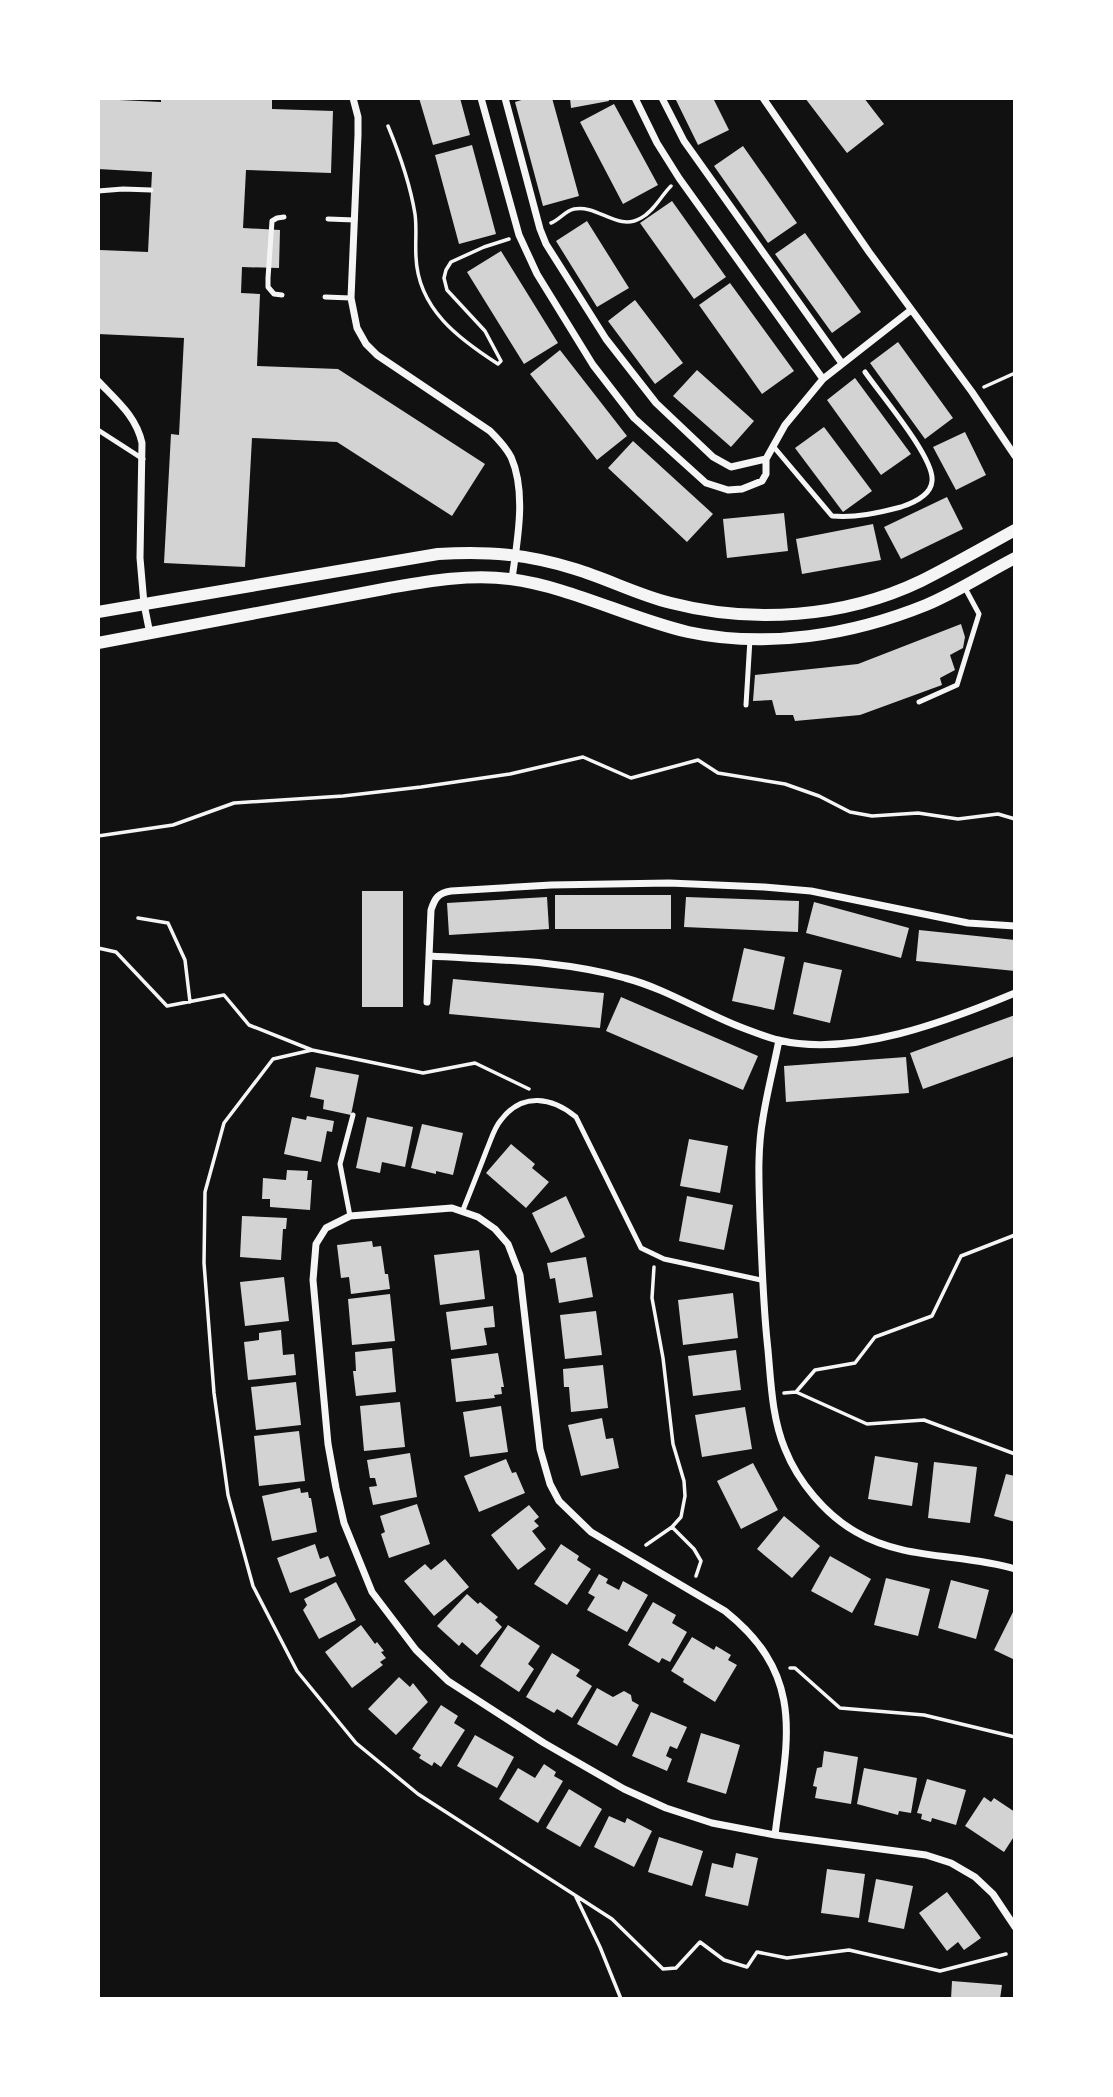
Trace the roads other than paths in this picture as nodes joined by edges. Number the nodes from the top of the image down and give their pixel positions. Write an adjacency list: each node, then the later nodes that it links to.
1 (353, 98): 11 (street)
2 (481, 98): 24 (street)
3 (505, 98): 24 (street)
4 (635, 98): 18 (street)
5 (662, 98): 16 (street)
6 (763, 98): 15 (street)
7 (151, 190): 8 (lane)
8 (98, 191)
9 (284, 217): 12 (lane)
10 (328, 219): 11 (lane)
11 (355, 220): 14 (street)
12 (282, 295)
13 (325, 297): 14 (lane)
14 (351, 298): 26 (street)
15 (911, 310): 16 (street); 22 (street)
16 (841, 362): 18 (street)
17 (865, 372): 21 (lane)
18 (823, 379): 21 (street)
19 (98, 381): 23 (street)
20 (98, 430): 23 (lane)
21 (773, 446): 24 (street)
22 (1015, 456)
23 (143, 459): 30 (street)
24 (766, 459)
25 (1015, 530): 26 (street)
26 (516, 554): 28 (street); 30 (street)
27 (1015, 558): 29 (street)
28 (512, 579): 32 (street); 33 (street)
29 (963, 585): 33 (street); 35 (lane)
30 (144, 604): 31 (street); 32 (street)
31 (98, 612)
32 (150, 634): 34 (street)
33 (750, 639): 36 (lane)
34 (98, 643)
35 (919, 702)
36 (746, 705)
37 (1015, 926): 38 (street)
38 (430, 956): 40 (street); 41 (street)
39 (1015, 993): 41 (street)
40 (427, 1002)
41 (779, 1040): 45 (street)
42 (353, 1115): 44 (lane)
43 (463, 1210): 44 (street); 45 (lane); 47 (street)
44 (350, 1216): 47 (street)
45 (761, 1280): 46 (street)
46 (1015, 1569)
47 (775, 1835): 48 (street)
48 (1015, 1927)

